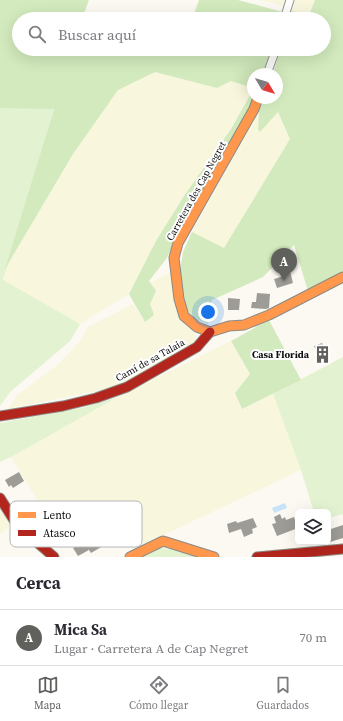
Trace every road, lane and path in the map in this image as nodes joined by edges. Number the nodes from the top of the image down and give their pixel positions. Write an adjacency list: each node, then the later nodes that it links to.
1 (290, 0): 2 (street)
2 (286, 12)
3 (273, 56): 4 (street)
4 (269, 68)
5 (256, 104): 7 (street, Carretera des Cap Negret)
6 (343, 277): 7 (street)
7 (210, 332): 8 (street, Camí de sa Talaia)
8 (0, 416)
9 (0, 498): 10 (street)
10 (10, 514)
11 (42, 547): 14 (street)
12 (343, 549): 13 (street)
13 (286, 556): 17 (street)
14 (54, 557)
15 (130, 557): 16 (street)
16 (214, 557)
17 (257, 557)

